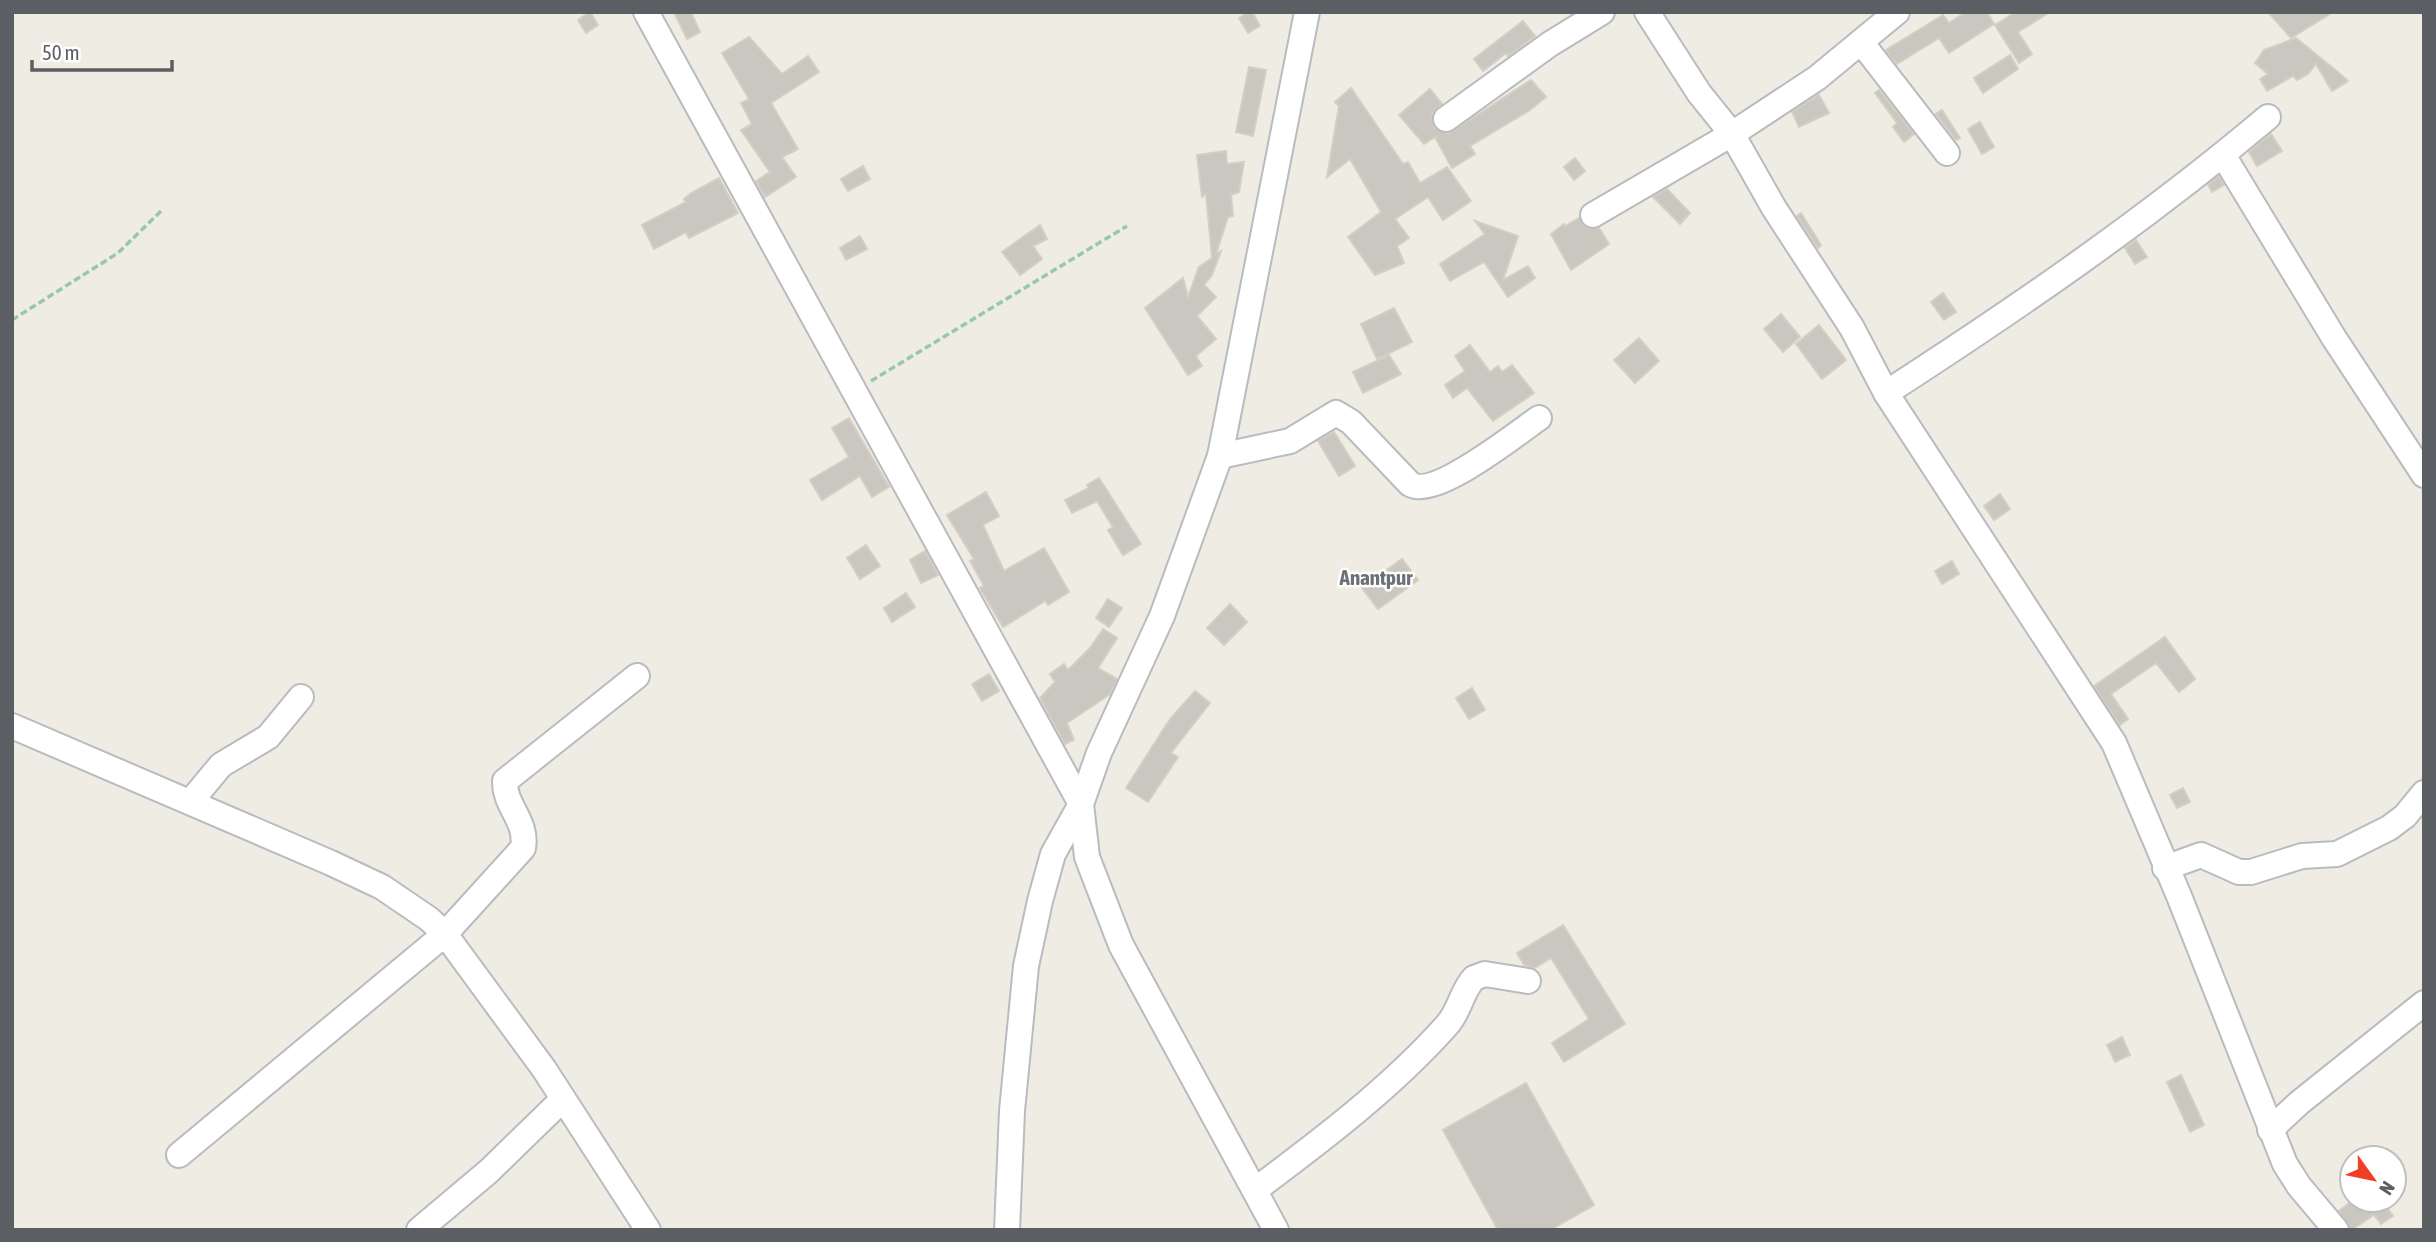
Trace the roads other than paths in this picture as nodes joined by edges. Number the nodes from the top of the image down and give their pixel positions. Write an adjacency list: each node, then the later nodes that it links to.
1 (646, 12): 22 (street)
2 (1307, 12): 15 (street)
3 (1602, 12): 8 (street)
4 (1647, 12): 9 (street)
5 (1897, 12): 6 (street)
6 (1861, 42): 9 (street); 10 (street)
7 (2268, 117): 11 (street)
8 (1446, 119)
9 (1732, 134): 12 (street); 13 (street)
10 (1947, 153)
11 (2223, 155): 13 (street); 16 (street)
12 (1593, 215)
13 (1886, 393): 23 (street)
14 (1539, 418): 15 (street)
15 (1220, 456): 22 (street)
16 (2424, 475)
17 (637, 676): 24 (street)
18 (302, 697): 21 (street)
19 (12, 726): 21 (street)
20 (2424, 793): 23 (street)
21 (191, 802): 24 (street)
22 (1082, 804): 30 (street); 33 (street)
23 (2165, 868): 28 (street)
24 (445, 934): 27 (street); 29 (street)
25 (1528, 981): 30 (street)
26 (2424, 1003): 28 (street)
27 (563, 1099): 31 (street); 32 (street)
28 (2270, 1130): 35 (street)
29 (179, 1155)
30 (1255, 1190): 34 (street)
31 (419, 1230)
32 (648, 1230)
33 (1007, 1230)
34 (1276, 1230)
35 (2336, 1230)

